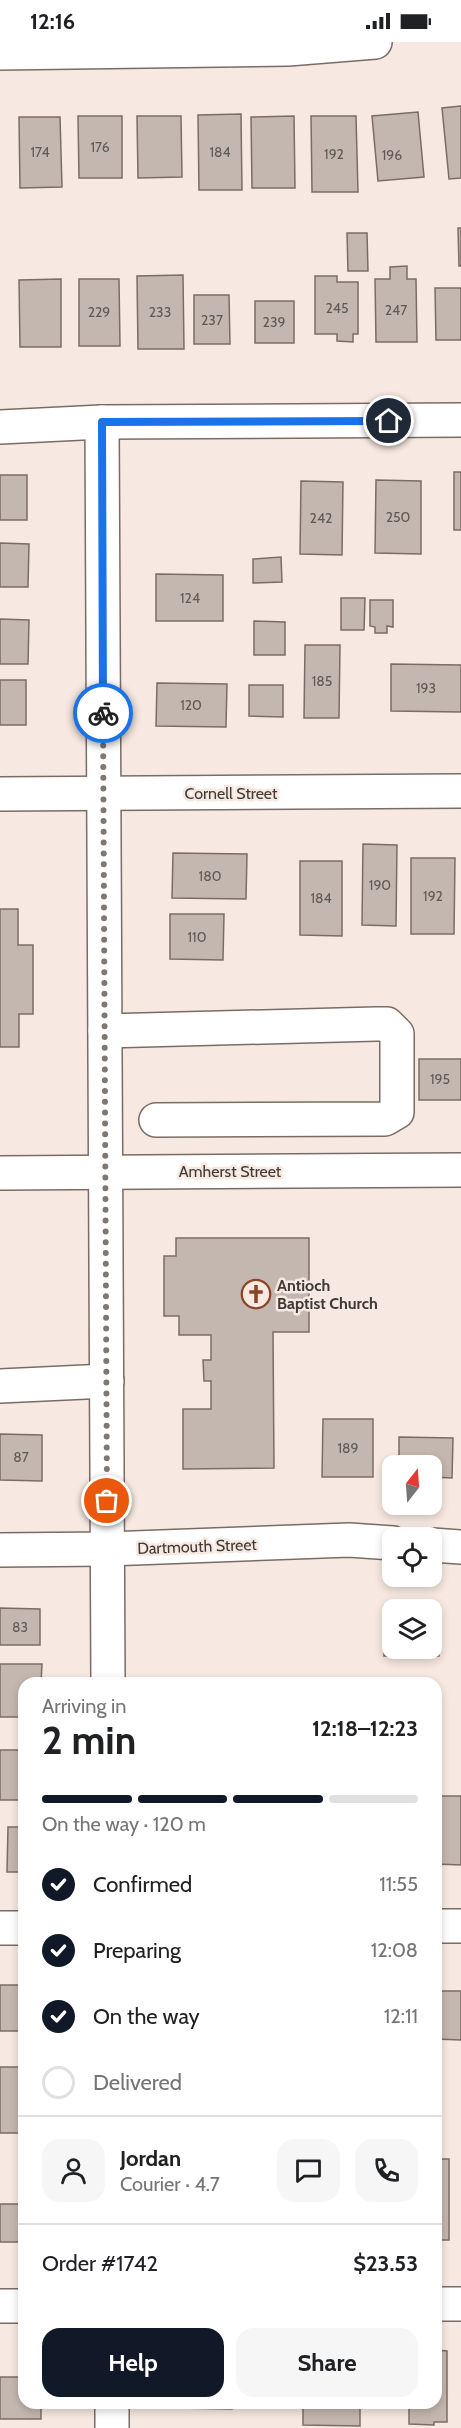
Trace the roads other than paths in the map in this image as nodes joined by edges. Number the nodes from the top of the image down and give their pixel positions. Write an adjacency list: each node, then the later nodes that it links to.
1 (375, 42): 2 (street)
2 (0, 54)
3 (461, 420): 4 (street)
4 (102, 422): 5 (street); 7 (street)
5 (0, 427)
6 (461, 791): 7 (street, Cornell Street)
7 (103, 793): 8 (street, Cornell Street); 9 (street)
8 (0, 794)
9 (105, 1031): 10 (street); 15 (street)
10 (397, 1112): 11 (street); 13 (street)
11 (229, 1118): 12 (street); 16 (street)
12 (156, 1119)
13 (398, 1170): 14 (street, Amherst Street); 16 (street, Amherst Street)
14 (461, 1170)
15 (106, 1171): 16 (street, Amherst Street); 17 (street, Amherst Street); 18 (street)
16 (229, 1171)
17 (0, 1173)
18 (107, 1381): 19 (street); 23 (street)
19 (0, 1386)
20 (382, 1542): 23 (street, Dartmouth Street)
21 (442, 1546): 22 (street)
22 (461, 1547)
23 (108, 1549): 24 (street, Dartmouth Street); 25 (street)
24 (0, 1550)
25 (108, 1677)
26 (442, 1926): 27 (street)
27 (461, 1926)
28 (0, 1928): 29 (street)
29 (18, 1928)
30 (442, 2304): 31 (street)
31 (461, 2304)
32 (0, 2306): 33 (street)
33 (18, 2306)
34 (112, 2409): 35 (street)
35 (112, 2428)

